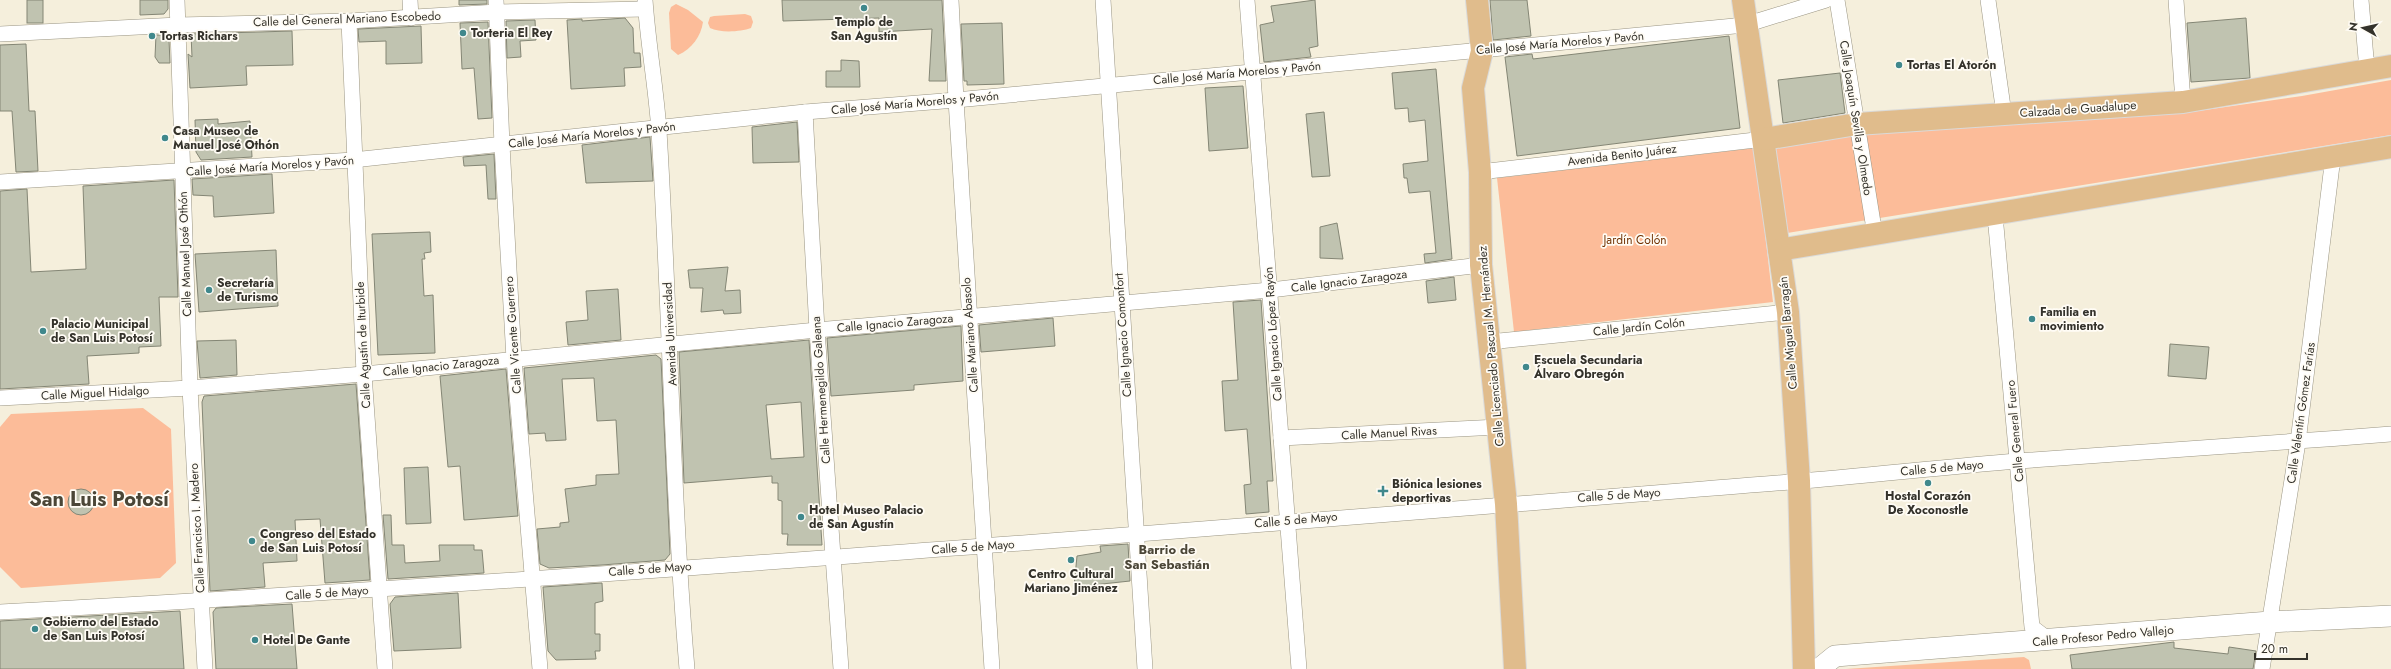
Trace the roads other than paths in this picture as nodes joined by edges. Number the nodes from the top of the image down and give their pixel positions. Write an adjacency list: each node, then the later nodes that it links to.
1 (177, 0): 17 (street, Calle Manuel José Othón)
2 (410, 0): 15 (street)
3 (951, 0): 25 (street, Calle Mariano Abasolo)
4 (1103, 0): 24 (street, Calle Ignacio Comonfort)
5 (1247, 0): 23 (street, Calle Ignacio López Rayón)
6 (1477, 0): 20 (main road, Calle Licenciado Pascual M. Hernández)
7 (1743, 0): 18 (main road, Calle Miguel Barragán)
8 (1826, 0): 18 (street, Calle José María Morelos y Pavón)
9 (1837, 0): 29 (street, Calle Joaquín Sevilla y Olmedo)
10 (1988, 0): 28 (street)
11 (2176, 0): 26 (street)
12 (2361, 0): 22 (street)
13 (645, 5): 14 (street, Calle del General Mariano Escobedo); 30 (street, Avenida Universidad)
14 (496, 6): 15 (street, Calle del General Mariano Escobedo); 32 (street, Calle Vicente Guerrero)
15 (411, 18): 16 (street, Calle del General Mariano Escobedo)
16 (349, 21): 17 (street, Calle del General Mariano Escobedo); 35 (street, Calle Agustín de Iturbide)
17 (178, 25): 19 (street, Calle del General Mariano Escobedo); 36 (street, Calle Manuel José Othón)
18 (1745, 25): 20 (street, Calle José María Morelos y Pavón); 31 (main road, Calle Miguel Barragán)
19 (0, 34)
20 (1482, 51): 23 (street, Calle José María Morelos y Pavón); 37 (main road, Calle Licenciado Pascual M. Hernández)
21 (2391, 66): 22 (main road, Calzada de Guadalupe)
22 (2367, 70): 26 (main road, Calzada de Guadalupe)
23 (1254, 72): 24 (street, Calle José María Morelos y Pavón); 43 (street, Calle Ignacio López Rayón)
24 (1107, 86): 25 (street, Calle José María Morelos y Pavón); 44 (street, Calle Ignacio Comonfort)
25 (956, 100): 27 (street, Calle José María Morelos y Pavón); 46 (street, Calle Mariano Abasolo)
26 (2183, 102): 28 (main road, Calzada de Guadalupe)
27 (805, 112): 30 (street, Calle José María Morelos y Pavón); 47 (street, Calle Hermenegildo Galeana)
28 (2004, 114): 29 (main road, Calzada de Guadalupe)
29 (1857, 124): 31 (main road, Calzada de Guadalupe); 40 (street, Calle Joaquín Sevilla y Olmedo)
30 (658, 128): 32 (street, Calle José María Morelos y Pavón); 49 (street, Avenida Universidad)
31 (1764, 139): 37 (street, Avenida Benito Juárez); 41 (main road, Calle Miguel Barragán)
32 (502, 145): 35 (street, Calle José María Morelos y Pavón); 50 (street, Calle Vicente Guerrero)
33 (2391, 147): 34 (main road)
34 (2333, 157): 39 (main road); 57 (street, Calle Valentín Gómez Farías)
35 (353, 160): 36 (street, Calle José María Morelos y Pavón); 51 (street, Calle Agustín de Iturbide)
36 (183, 172): 38 (street, Calle José María Morelos y Pavón); 52 (street, Calle Manuel José Othón)
37 (1480, 172): 42 (main road, Calle Licenciado Pascual M. Hernández)
38 (0, 182)
39 (1995, 214): 40 (main road); 58 (street, Calle General Fuero)
40 (1875, 235): 41 (main road)
41 (1779, 250): 45 (main road, Calle Miguel Barragán)
42 (1481, 265): 43 (street, Calle Ignacio Zaragoza); 48 (main road, Calle Licenciado Pascual M. Hernández)
43 (1270, 290): 44 (street, Calle Ignacio Zaragoza); 56 (street, Calle Ignacio López Rayón)
44 (1121, 303): 46 (street, Calle Ignacio Zaragoza); 62 (street, Calle Ignacio Comonfort)
45 (1788, 312): 48 (street, Calle Jardín Colón); 59 (main road, Calle Miguel Barragán)
46 (969, 316): 47 (street, Calle Ignacio Zaragoza); 63 (street, Calle Mariano Abasolo)
47 (817, 330): 49 (street, Calle Ignacio Zaragoza); 64 (street, Calle Hermenegildo Galeana)
48 (1489, 342): 54 (main road, Calle Licenciado Pascual M. Hernández)
49 (671, 344): 50 (street, Calle Ignacio Zaragoza); 65 (street, Avenida Universidad)
50 (514, 359): 51 (street, Calle Ignacio Zaragoza); 66 (street, Calle Vicente Guerrero)
51 (364, 374): 52 (street, Calle Ignacio Zaragoza); 67 (street, Calle Agustín de Iturbide)
52 (190, 388): 53 (street, Calle Miguel Hidalgo); 68 (street, Calle Francisco I. Madero)
53 (0, 398)
54 (1498, 427): 56 (street, Calle Manuel Rivas); 60 (main road, Calle Licenciado Pascual M. Hernández)
55 (2391, 434): 57 (street, Calle 5 de Mayo)
56 (1280, 438): 61 (street, Calle Ignacio López Rayón)
57 (2298, 442): 58 (street, Calle 5 de Mayo); 71 (street, Calle Valentín Gómez Farías)
58 (2018, 461): 59 (street, Calle 5 de Mayo); 72 (street, Calle General Fuero)
59 (1799, 481): 60 (street, Calle 5 de Mayo); 82 (main road, Calle Miguel Barragán)
60 (1506, 504): 61 (street, Calle 5 de Mayo); 81 (main road, Calle Licenciado Pascual M. Hernández)
61 (1286, 521): 62 (street, Calle 5 de Mayo); 80 (street, Calle Ignacio López Rayón)
62 (1137, 534): 63 (street, Calle 5 de Mayo); 79 (street, Calle Ignacio Comonfort)
63 (985, 546): 64 (street, Calle 5 de Mayo); 78 (street, Calle Mariano Abasolo)
64 (832, 556): 65 (street, Calle 5 de Mayo); 77 (street, Calle Hermenegildo Galeana)
65 (678, 567): 66 (street, Calle 5 de Mayo); 76 (street, Avenida Universidad)
66 (531, 577): 67 (street, Calle 5 de Mayo); 75 (street, Calle Vicente Guerrero)
67 (380, 589): 68 (street, Calle 5 de Mayo); 74 (street, Calle Agustín de Iturbide)
68 (201, 601): 69 (street, Calle 5 de Mayo); 73 (street, Calle Francisco I. Madero)
69 (0, 612)
70 (2391, 616): 71 (street, Calle Profesor Pedro Vallejo)
71 (2270, 622): 72 (street, Calle Profesor Pedro Vallejo); 84 (street, Calle Valentín Gómez Farías)
72 (2049, 640): 83 (street, Calle Profesor Pedro Vallejo)
73 (205, 669)
74 (385, 669)
75 (540, 669)
76 (687, 669)
77 (841, 669)
78 (992, 669)
79 (1146, 669)
80 (1299, 669)
81 (1515, 669)
82 (1804, 669)
83 (1819, 669)
84 (2262, 669)

